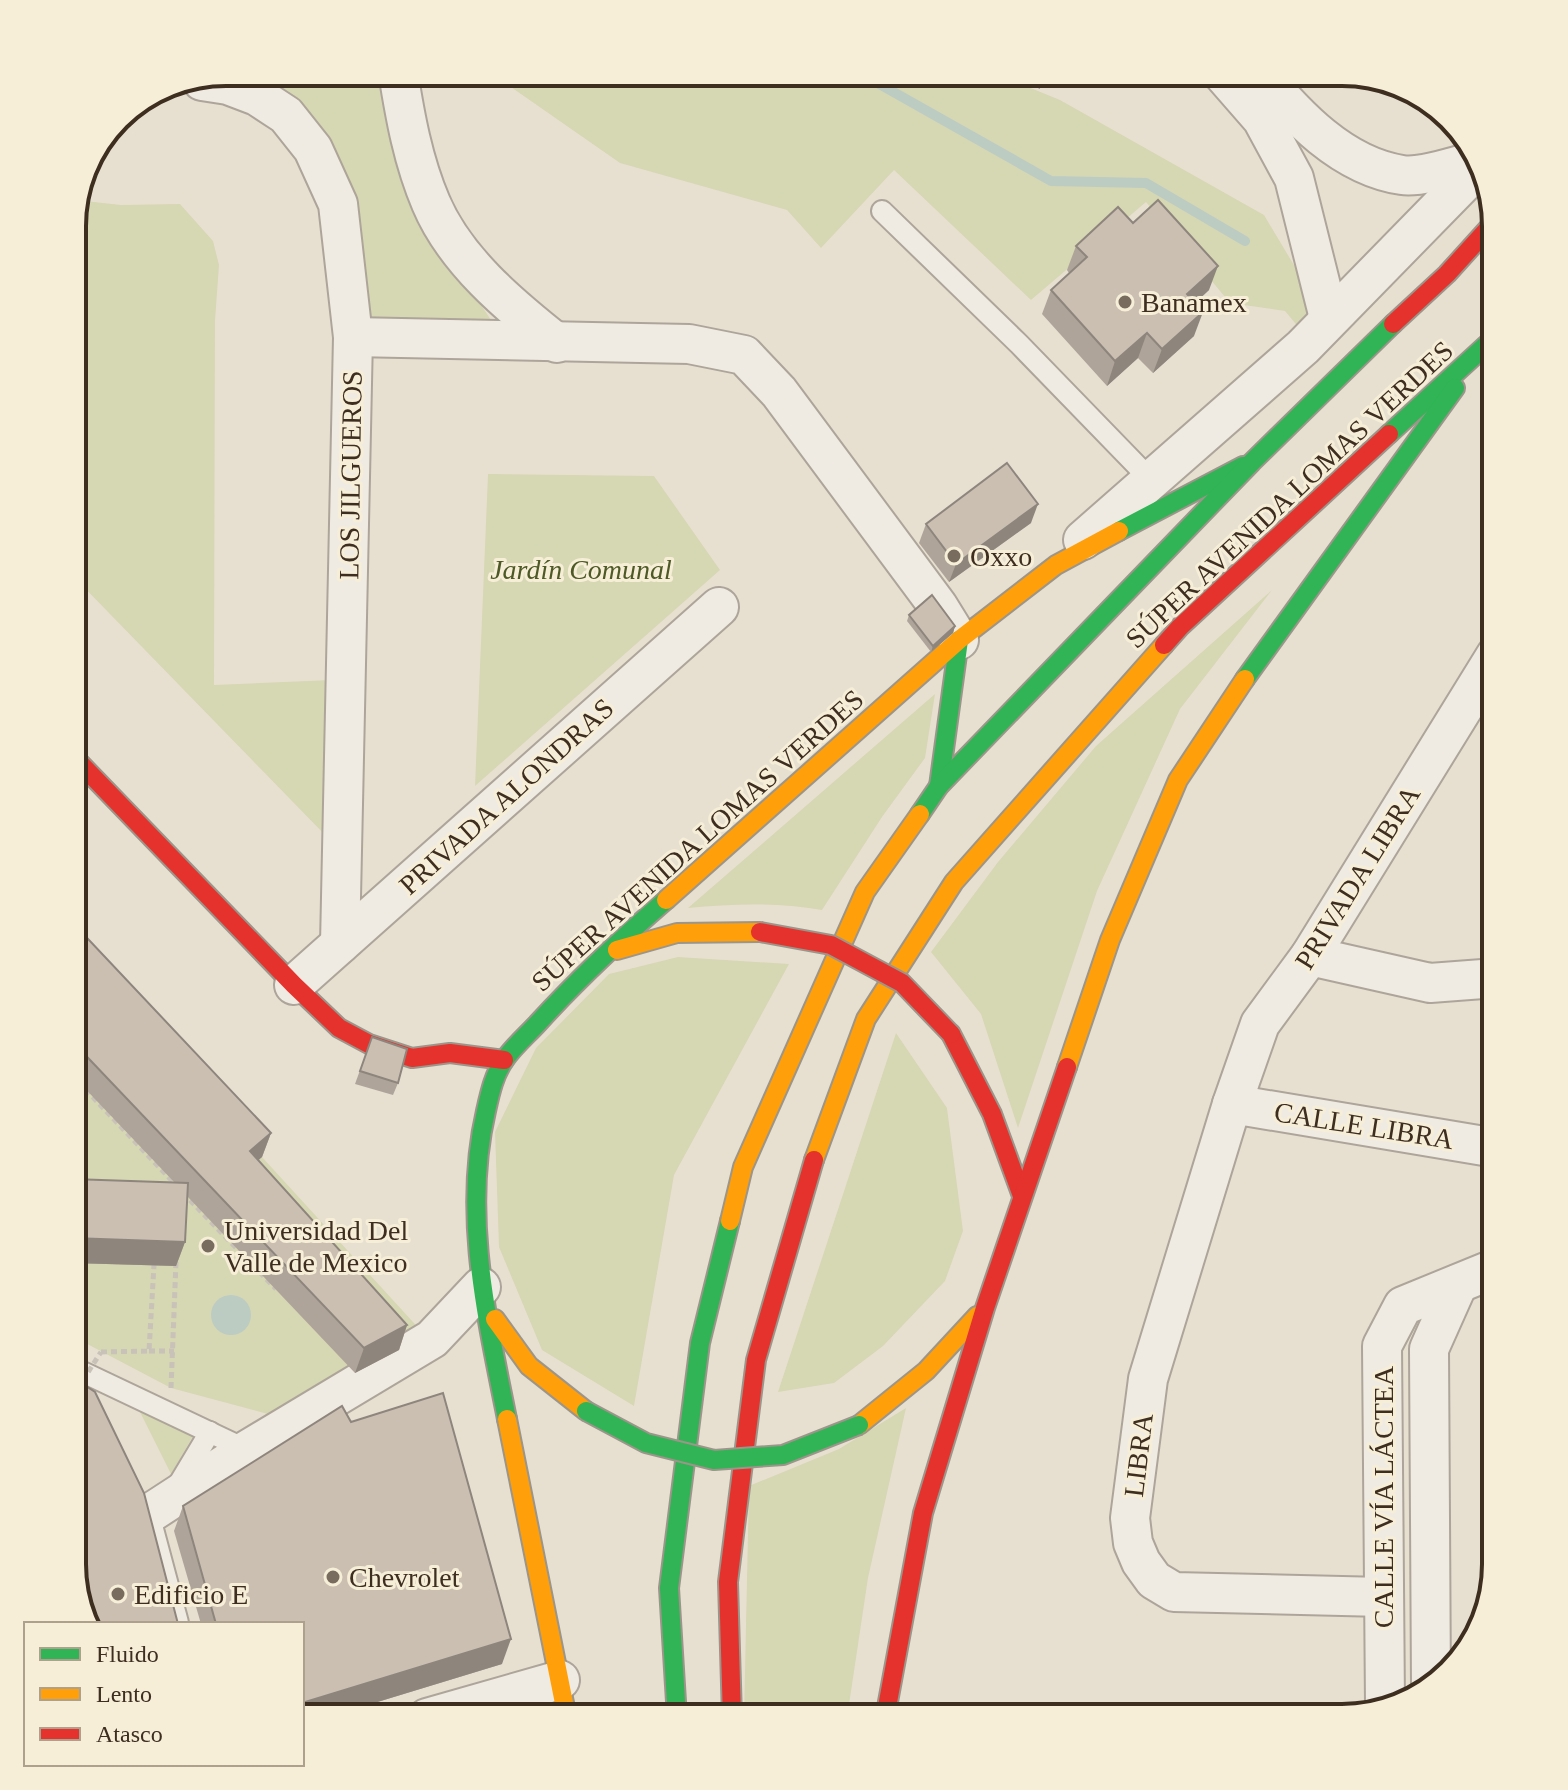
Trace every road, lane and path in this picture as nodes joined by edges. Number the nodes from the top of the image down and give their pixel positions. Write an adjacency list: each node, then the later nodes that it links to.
1 (231, 86): 10 (street, LOS JILGUEROS)
2 (400, 86): 11 (street)
3 (1248, 86): 4 (street)
4 (1267, 96): 5 (street); 9 (street)
5 (1467, 162)
6 (1472, 174): 9 (street)
7 (882, 211): 14 (lane)
8 (1482, 235): 13 (main road, SÚPER AVENIDA LOMAS VERDES)
9 (1329, 318): 14 (street)
10 (353, 337): 11 (street); 21 (street, LOS JILGUEROS)
11 (557, 343): 17 (street)
12 (1482, 350): 34 (main road, SÚPER AVENIDA LOMAS VERDES); 59 (main road, SÚPER AVENIDA LOMAS VERDES)
13 (1252, 462): 15 (main road, SÚPER AVENIDA LOMAS VERDES); 20 (main road, SÚPER AVENIDA LOMAS VERDES)
14 (1150, 479): 15 (street)
15 (1056, 565): 17 (main road, SÚPER AVENIDA LOMAS VERDES)
16 (719, 607): 21 (street, PRIVADA ALONDRAS)
17 (959, 640): 20 (main road); 22 (main road, SÚPER AVENIDA LOMAS VERDES)
18 (1482, 678): 23 (street, PRIVADA LIBRA)
19 (86, 770): 25 (main road)
20 (939, 786): 58 (main road, SÚPER AVENIDA LOMAS VERDES)
21 (340, 944): 25 (street, PRIVADA ALONDRAS)
22 (607, 952): 27 (main road, SÚPER AVENIDA LOMAS VERDES); 34 (main road, bridge)
23 (1310, 956): 24 (street); 30 (street, PRIVADA LIBRA)
24 (1482, 979)
25 (294, 985): 26 (main road)
26 (412, 1058): 27 (main road); 28 (main road)
27 (504, 1060): 40 (main road, SÚPER AVENIDA LOMAS VERDES)
28 (434, 1072)
29 (86, 1090): 33 (path)
30 (1232, 1104): 31 (street, CALLE LIBRA); 51 (street, LIBRA)
31 (1482, 1143)
32 (163, 1187): 33 (path)
33 (179, 1188): 35 (path); 41 (path)
34 (1022, 1196): 42 (main road, SÚPER AVENIDA LOMAS VERDES)
35 (179, 1198)
36 (177, 1251): 44 (path)
37 (140, 1265): 43 (path)
38 (1482, 1274): 39 (street, CALLE VÍA LÁCTEA)
39 (1458, 1284): 51 (street, CALLE VÍA LÁCTEA); 53 (street, CALLE VÍA LÁCTEA)
40 (484, 1297): 42 (main road, bridge); 49 (street); 54 (main road, SÚPER AVENIDA LOMAS VERDES)
41 (286, 1299)
42 (985, 1308): 60 (main road, SÚPER AVENIDA LOMAS VERDES)
43 (149, 1351): 44 (path); 46 (path, bridge)
44 (174, 1351): 47 (path)
45 (86, 1373): 48 (lane)
46 (86, 1384)
47 (171, 1388)
48 (210, 1432): 49 (lane); 50 (lane)
49 (247, 1450): 50 (street)
50 (148, 1509): 52 (street)
51 (1383, 1597): 55 (street, CALLE VÍA LÁCTEA)
52 (169, 1622)
53 (1431, 1671)
54 (560, 1680): 56 (street); 57 (main road, SÚPER AVENIDA LOMAS VERDES)
55 (1385, 1697)
56 (476, 1704)
57 (564, 1704)
58 (676, 1704)
59 (732, 1704)
60 (888, 1704)

